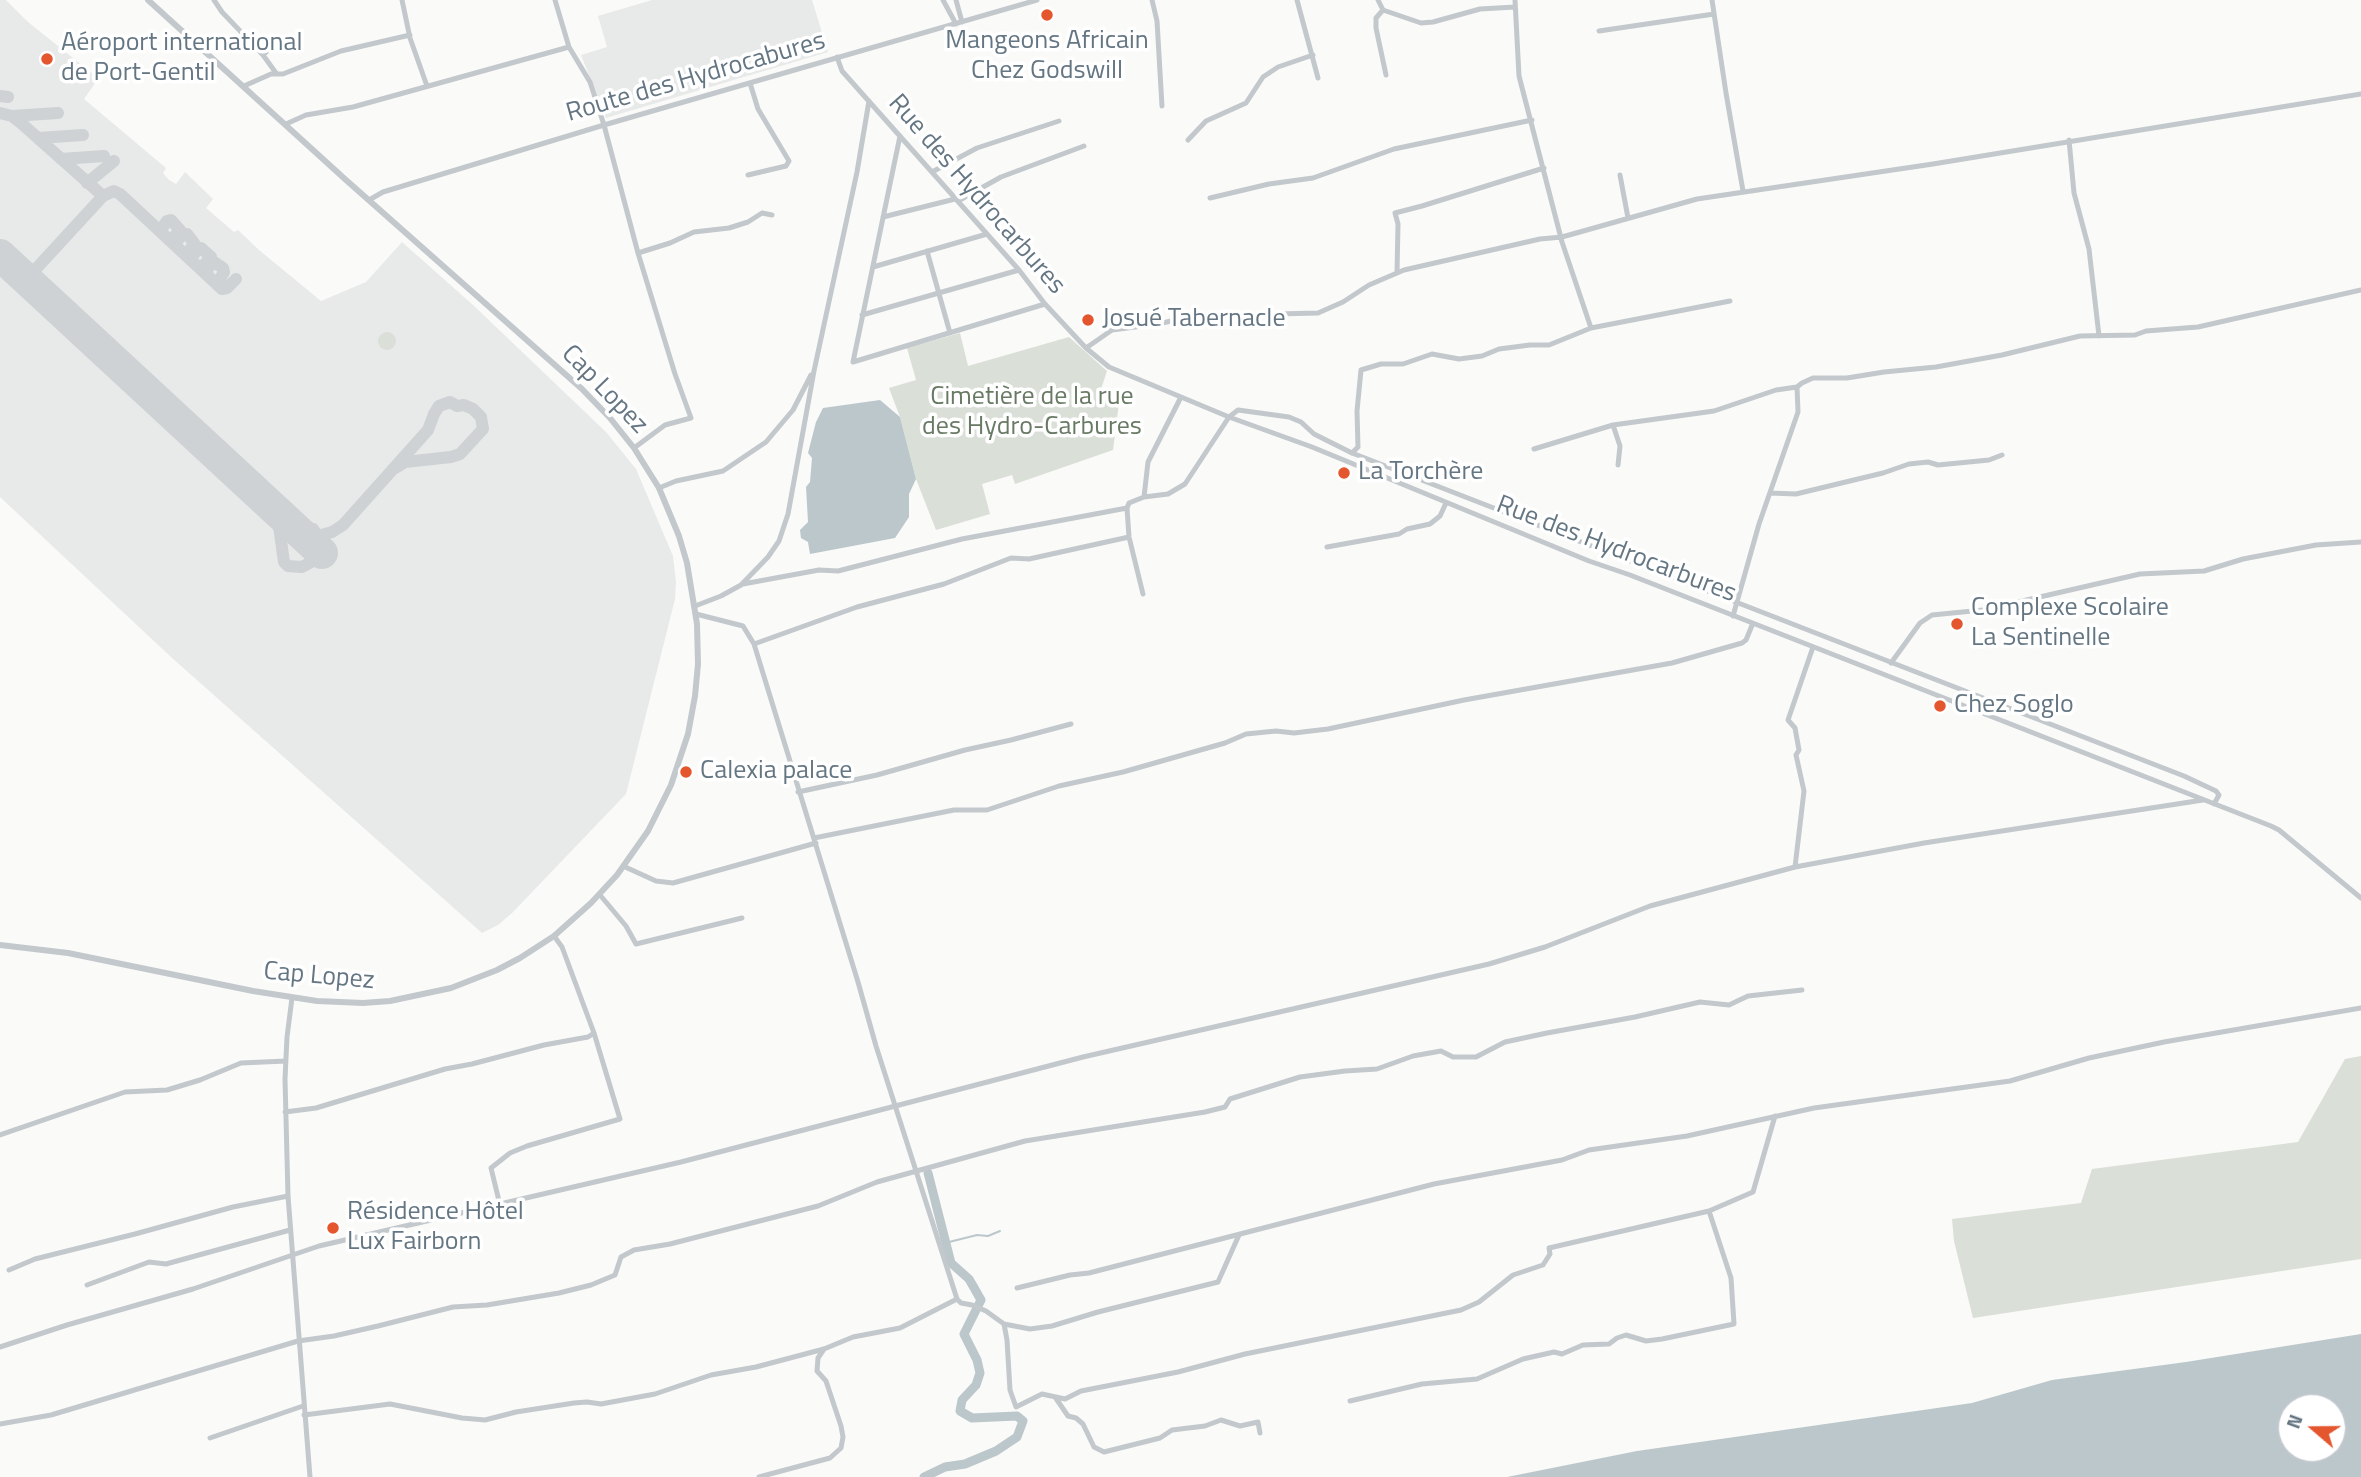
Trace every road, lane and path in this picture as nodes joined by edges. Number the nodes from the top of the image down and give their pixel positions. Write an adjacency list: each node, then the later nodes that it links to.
1 (148, 0): 27 (street, Cap Lopez)
2 (214, 0): 20 (street)
3 (402, 0): 17 (street)
4 (555, 0): 19 (street)
5 (943, 0): 15 (street)
6 (956, 0): 15 (street)
7 (1037, 0): 15 (street, Route des Hydrocabures)
8 (1152, 0): 31 (street)
9 (1297, 0): 21 (street)
10 (1378, 0): 13 (street)
11 (1712, 0): 14 (street)
12 (1515, 3): 13 (street); 32 (street)
13 (1383, 10): 24 (street)
14 (1714, 14): 16 (street); 44 (street)
15 (959, 23): 22 (street, Route des Hydrocabures)
16 (1599, 31)
17 (410, 35): 23 (street); 28 (street)
18 (275, 44): 20 (street)
19 (569, 47): 28 (street); 35 (street)
20 (263, 55): 23 (street)
21 (1313, 55): 25 (street); 37 (street)
22 (837, 57): 26 (street, Route des Hydrocabures); 30 (street, Rue des Hydrocarbures)
23 (276, 73): 27 (street)
24 (1386, 75)
25 (1318, 78)
26 (750, 83): 35 (street, Route des Hydrocabures); 42 (street)
27 (244, 86): 34 (street, Cap Lopez)
28 (427, 86): 34 (street)
29 (2361, 94): 38 (street)
30 (869, 101): 36 (street, Rue des Hydrocarbures); 69 (street)
31 (1163, 106)
32 (1532, 120): 40 (street); 45 (street)
33 (1059, 121): 41 (street)
34 (286, 124): 46 (street, Cap Lopez)
35 (604, 125): 46 (street, Route des Hydrocabures); 54 (street)
36 (900, 136): 41 (street, Rue des Hydrocarbures); 49 (street)
37 (1188, 140)
38 (2069, 140): 44 (street); 67 (street)
39 (1084, 146): 47 (street)
40 (1545, 168): 52 (street); 57 (street)
41 (932, 172): 47 (street, Rue des Hydrocarbures)
42 (748, 175)
43 (1620, 175): 50 (street)
44 (1744, 191): 50 (street)
45 (1210, 198)
46 (369, 200): 60 (street, Cap Lopez)
47 (957, 200): 49 (street); 51 (street, Rue des Hydrocarbures)
48 (772, 215): 54 (street)
49 (883, 218): 55 (street)
50 (1628, 218): 52 (street)
51 (987, 234): 53 (street); 56 (street, Rue des Hydrocarbures)
52 (1562, 237): 57 (street); 65 (street)
53 (927, 251): 55 (street); 59 (street)
54 (638, 253): 74 (street)
55 (873, 267): 64 (street)
56 (1019, 270): 59 (street); 62 (street, Rue des Hydrocarbures)
57 (1398, 273): 68 (street)
58 (2361, 290): 67 (street)
59 (940, 292): 64 (street); 66 (street)
60 (479, 297): 63 (street); 74 (street, Cap Lopez)
61 (1730, 301): 65 (street)
62 (1045, 304): 66 (street); 68 (street, Rue des Hydrocarbures)
63 (473, 305)
64 (862, 315): 66 (street)
65 (1591, 328): 76 (street)
66 (950, 333)
67 (2099, 336): 70 (street)
68 (1086, 348): 71 (street, Rue des Hydrocarbures)
69 (814, 371): 79 (street); 89 (street)
70 (1797, 387): 73 (street); 80 (street)
71 (1181, 397): 72 (street, Rue des Hydrocarbures); 81 (street)
72 (1229, 417): 76 (street); 81 (street); 82 (street, Rue des Hydrocarbures)
73 (1614, 425): 75 (street); 78 (street)
74 (635, 448): 79 (street, Cap Lopez)
75 (1534, 449)
76 (1352, 453): 84 (street)
77 (2002, 455): 80 (street)
78 (1618, 465)
79 (659, 488): 92 (street, Cap Lopez)
80 (1770, 493): 91 (street)
81 (1144, 497): 83 (street)
82 (1446, 503): 85 (street, Rue des Hydrocarbures); 88 (street)
83 (1127, 508): 86 (street); 89 (street)
84 (1496, 509): 85 (street); 91 (street)
85 (1490, 522): 94 (street, Rue des Hydrocarbures)
86 (1129, 537): 90 (street); 96 (street)
87 (2361, 542): 98 (street)
88 (1327, 547)
89 (741, 585): 92 (street)
90 (1143, 594)
91 (1738, 604): 94 (street); 98 (street)
92 (695, 606): 93 (street, Cap Lopez)
93 (696, 614): 96 (street); 104 (street, Cap Lopez)
94 (1734, 616): 95 (street, Rue des Hydrocarbures)
95 (1752, 623): 97 (street, Rue des Hydrocarbures); 103 (street)
96 (754, 644): 100 (street)
97 (1814, 647): 101 (street, Rue des Hydrocarbures); 105 (street)
98 (1891, 663): 102 (street)
99 (1071, 724): 100 (street)
100 (798, 792): 103 (street)
101 (2203, 800): 102 (street, Rue des Hydrocarbures); 105 (street)
102 (2214, 804): 107 (street, Rue des Hydrocarbures)
103 (815, 840): 104 (street); 116 (street)
104 (624, 866): 106 (street, Cap Lopez)
105 (1796, 867): 116 (street)
106 (600, 895): 108 (street); 109 (street, Cap Lopez)
107 (2361, 898)
108 (742, 918)
109 (554, 936): 112 (street, Cap Lopez); 114 (street)
110 (0, 944): 112 (street, Cap Lopez)
111 (1802, 990): 120 (street)
112 (292, 998): 115 (street)
113 (2361, 1009): 118 (street)
114 (594, 1033): 117 (street); 122 (street)
115 (286, 1061): 117 (street); 119 (street)
116 (897, 1105): 120 (street); 122 (street)
117 (285, 1112): 121 (street)
118 (1775, 1116): 123 (street); 125 (street)
119 (0, 1135)
120 (917, 1170): 130 (street); 132 (street)
121 (288, 1196): 124 (street); 127 (street)
122 (500, 1205): 126 (street)
123 (1709, 1211): 135 (street); 136 (street)
124 (290, 1230): 126 (street); 128 (street)
125 (1238, 1235): 129 (street); 131 (street)
126 (291, 1256): 132 (street); 133 (street)
127 (9, 1270)
128 (87, 1285)
129 (1017, 1288)
130 (957, 1300): 131 (street); 134 (street)
131 (1004, 1324): 135 (street)
132 (298, 1341): 137 (street); 139 (street)
133 (0, 1347)
134 (824, 1349): 138 (street); 143 (street)
135 (1055, 1396): 140 (street)
136 (1350, 1401)
137 (303, 1406): 138 (street); 141 (street)
138 (304, 1415): 142 (street)
139 (0, 1424)
140 (1260, 1433)
141 (210, 1438)
142 (310, 1477)
143 (759, 1477)

